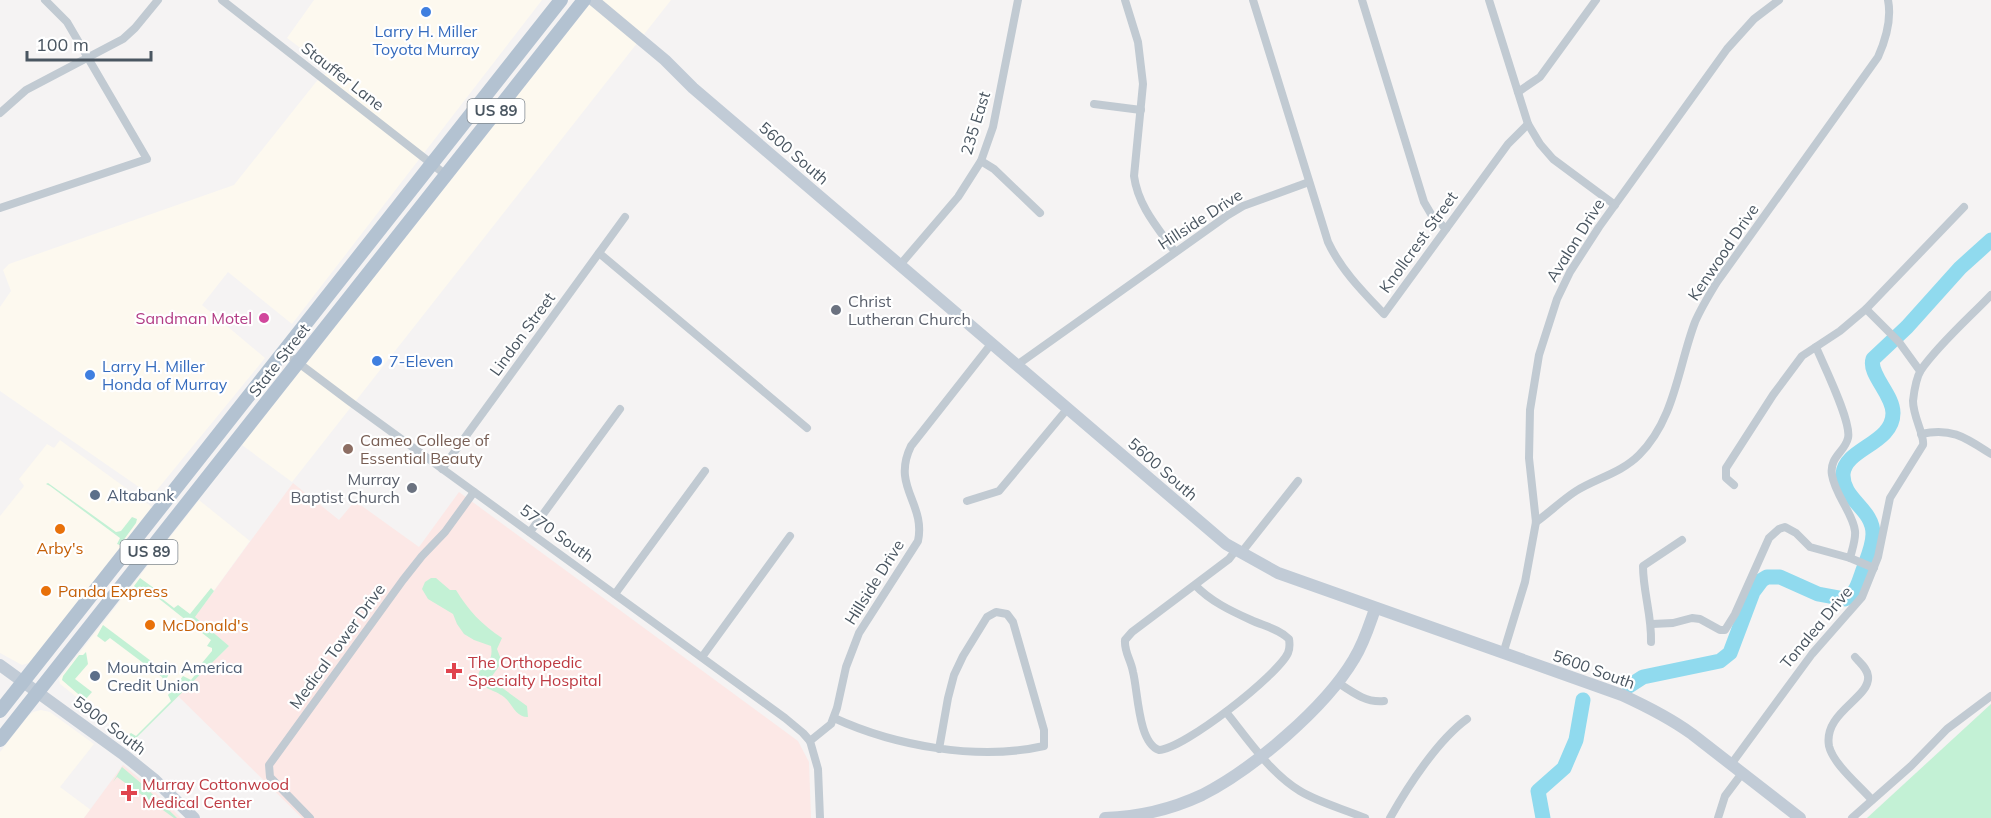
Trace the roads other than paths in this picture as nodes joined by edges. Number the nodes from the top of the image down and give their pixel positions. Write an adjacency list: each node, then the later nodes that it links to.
1 (45, 0): 15 (street)
2 (158, 0): 15 (street)
3 (222, 0): 22 (street, Stauffer Lane)
4 (561, 0): 22 (main road, State Street / US 89)
5 (584, 0): 23 (main road, State Street / US 89)
6 (593, 0): 33 (street, 5600 South)
7 (1018, 0): 21 (street, 235 East)
8 (1125, 0): 18 (street)
9 (1253, 0): 24 (street)
10 (1362, 0): 30 (street)
11 (1489, 0): 16 (street)
12 (1596, 0): 16 (street)
13 (1779, 0): 25 (street, Avalon Drive)
14 (1888, 0): 53 (street, Kenwood Drive)
15 (88, 58): 19 (street); 27 (street)
16 (1518, 92): 20 (street)
17 (1094, 104): 18 (street)
18 (1141, 110): 31 (street)
19 (0, 113)
20 (1528, 124): 25 (street); 30 (street, Knollcrest Street)
21 (981, 161): 28 (street); 33 (street, 235 East)
22 (432, 164): 23 (street, Stauffer Lane); 38 (main road, State Street / US 89)
23 (447, 175): 39 (main road, State Street / US 89)
24 (1310, 182): 30 (street, Knollcrest Street); 31 (street, Hillside Drive)
25 (1615, 205): 53 (street, Avalon Drive)
26 (1964, 207): 35 (street)
27 (0, 208)
28 (1040, 213)
29 (625, 217): 32 (street, Lindon Street)
30 (1446, 229)
31 (1175, 252): 40 (street, Hillside Drive)
32 (599, 253): 44 (street); 47 (street, Lindon Street)
33 (900, 265): 36 (street, 5600 South)
34 (1991, 295): 41 (street)
35 (1866, 309): 37 (street); 41 (street)
36 (992, 343): 40 (street, 5600 South); 76 (street, Hillside Drive)
37 (1816, 347): 50 (street); 58 (street)
38 (284, 352): 39 (street, 5770 South); 69 (main road, State Street / US 89)
39 (298, 363): 47 (street, 5770 South); 71 (main road, State Street / US 89)
40 (1017, 365): 42 (street, 5600 South)
41 (1920, 371): 45 (street, Tonalea Drive)
42 (1068, 408): 52 (street); 57 (street, 5600 South)
43 (620, 409): 54 (street)
44 (807, 428)
45 (1921, 434): 46 (street); 59 (street, Tonalea Drive)
46 (1991, 454)
47 (442, 469): 51 (street, 5770 South)
48 (705, 471): 61 (street)
49 (1298, 481): 57 (street)
50 (1734, 485)
51 (474, 492): 54 (street, 5770 South); 86 (street, Medical Tower Drive)
52 (967, 501)
53 (1536, 522): 65 (street, Avalon Drive)
54 (530, 532): 61 (street, 5770 South)
55 (790, 536): 66 (street)
56 (1682, 540): 63 (street)
57 (1238, 551): 60 (street); 62 (street, 5600 South)
58 (1854, 560): 59 (street); 63 (street)
59 (1871, 568): 82 (street, Tonalea Drive)
60 (1195, 585): 75 (street); 75 (street)
61 (615, 594): 66 (street, 5770 South)
62 (1375, 609): 65 (street, 5600 South); 70 (street)
63 (1652, 624): 64 (street)
64 (1651, 642)
65 (1503, 654): 82 (street, 5600 South)
66 (702, 657): 79 (street, 5770 South)
67 (1855, 657): 84 (street)
68 (0, 665): 69 (street, 5900 South)
69 (23, 682): 71 (street, 5900 South); 74 (main road, State Street / US 89)
70 (1338, 682): 73 (street); 81 (street)
71 (38, 692): 78 (main road, State Street / US 89); 85 (street, 5900 South)
72 (1991, 696): 84 (street)
73 (1384, 701)
74 (0, 711)
75 (1226, 712): 81 (street)
76 (834, 718): 79 (street); 80 (street)
77 (1467, 718): 90 (street)
78 (0, 740)
79 (810, 741): 87 (street)
80 (939, 749): 80 (street)
81 (1262, 756): 88 (street); 89 (street)
82 (1732, 763): 83 (street, 5600 South)
83 (1743, 772): 91 (street); 92 (street, 5600 South)
84 (1872, 800): 93 (street)
85 (194, 818)
86 (310, 818)
87 (820, 818)
88 (1105, 818)
89 (1365, 818)
90 (1390, 818)
91 (1718, 818)
92 (1800, 818)
93 (1852, 818)

